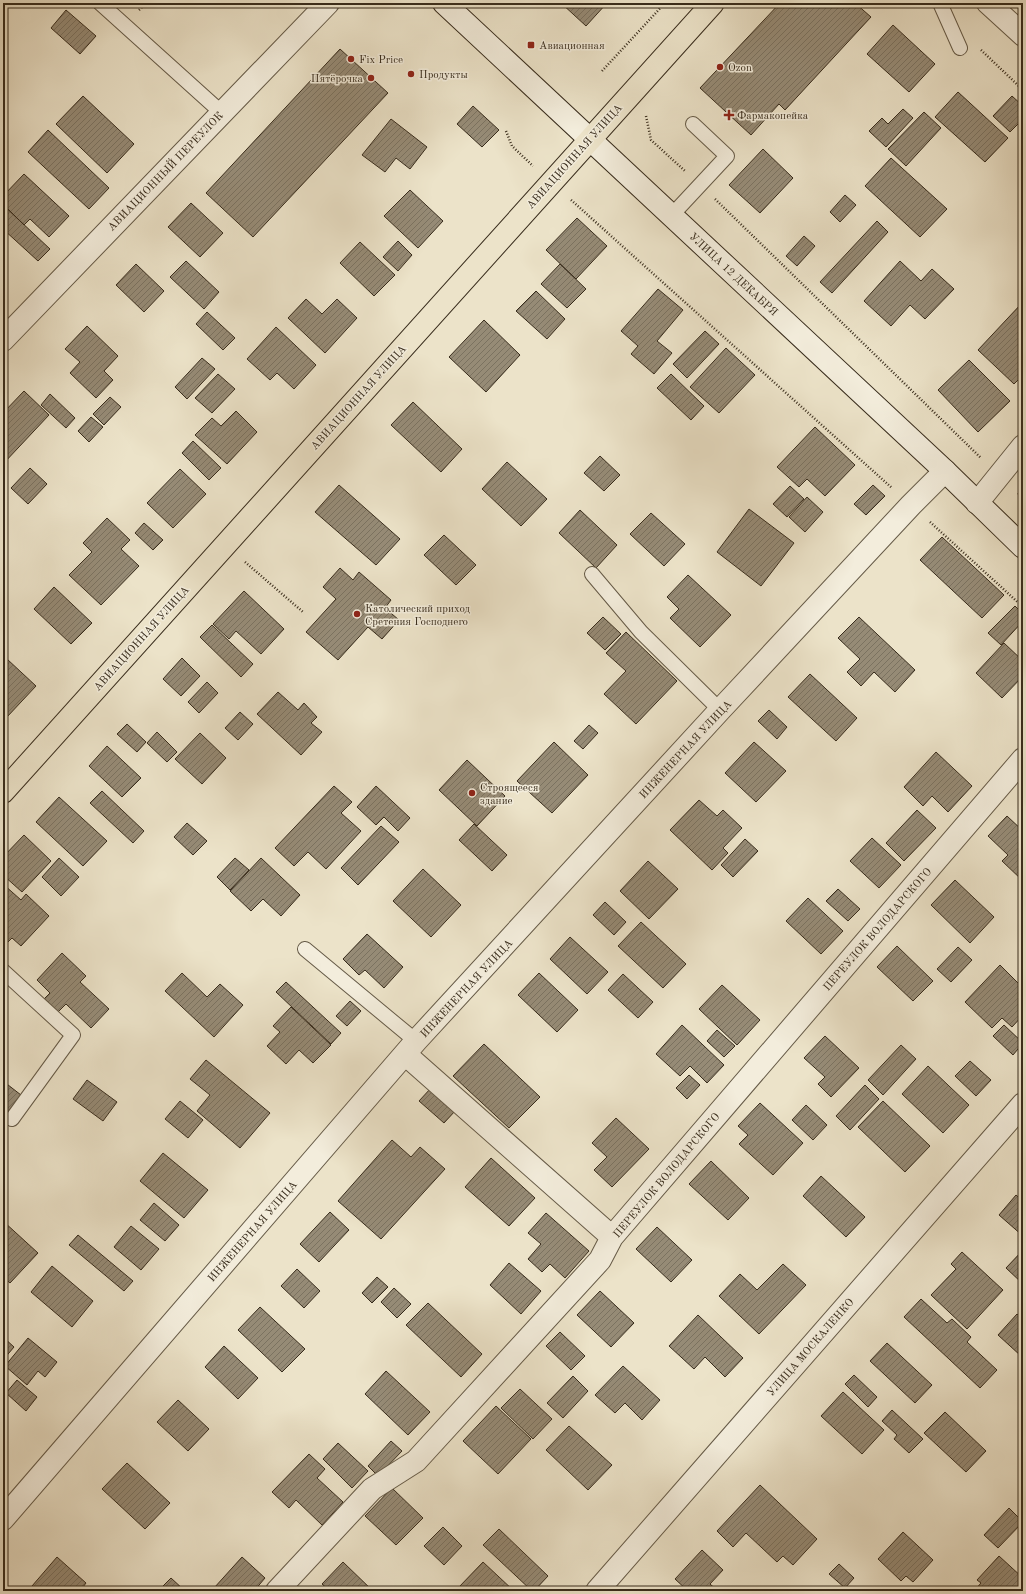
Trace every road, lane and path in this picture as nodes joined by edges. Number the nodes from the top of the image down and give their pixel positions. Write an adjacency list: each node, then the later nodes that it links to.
1 (100, 3): 14 (lane)
2 (328, 3): 14 (street, АВИАЦИОННЫЙ ПЕРЕУЛОК)
3 (444, 3): 17 (street, УЛИЦА 12 ДЕКАБРЯ)
4 (665, 3): 11 (path)
5 (713, 3): 17 (main road, АВИАЦИОННАЯ УЛИЦА)
6 (940, 3): 9 (lane)
7 (988, 3): 8 (street)
8 (1023, 35)
9 (960, 48)
10 (979, 48): 12 (path)
11 (602, 71)
12 (1023, 90)
13 (646, 111): 19 (path)
14 (222, 113): 21 (street, АВИАЦИОННЫЙ ПЕРЕУЛОК)
15 (693, 124): 19 (lane)
16 (506, 131): 18 (path)
17 (589, 139): 18 (main road, АВИАЦИОННАЯ УЛИЦА); 20 (street, УЛИЦА 12 ДЕКАБРЯ)
18 (550, 181): 27 (path); 28 (main road, АВИАЦИОННАЯ УЛИЦА)
19 (700, 185): 20 (lane); 24 (path)
20 (672, 216): 23 (street, УЛИЦА 12 ДЕКАБРЯ)
21 (3, 340)
22 (1023, 446): 24 (street)
23 (945, 471): 26 (street, УЛИЦА 12 ДЕКАБРЯ); 27 (street, ИНЖЕНЕРНАЯ УЛИЦА)
24 (999, 475): 25 (path); 26 (street)
25 (1023, 498)
26 (978, 503): 29 (street, УЛИЦА 12 ДЕКАБРЯ)
27 (911, 505): 31 (path); 33 (street, ИНЖЕНЕРНАЯ УЛИЦА)
28 (226, 544): 32 (path); 35 (main road, АВИАЦИОННАЯ УЛИЦА)
29 (1023, 547)
30 (592, 574): 33 (lane)
31 (1023, 607)
32 (303, 612)
33 (720, 710): 38 (street, ИНЖЕНЕРНАЯ УЛИЦА)
34 (1023, 759): 41 (street, ПЕРЕУЛОК ВОЛОДАРСКОГО)
35 (3, 792)
36 (305, 949): 38 (lane)
37 (3, 971): 40 (lane)
38 (411, 1048): 41 (street); 42 (street, ИНЖЕНЕРНАЯ УЛИЦА)
39 (1023, 1104): 44 (street, УЛИЦА МОСКАЛЕНКО)
40 (12, 1119)
41 (612, 1237): 43 (street, ПЕРЕУЛОК ВОЛОДАРСКОГО)
42 (3, 1519)
43 (277, 1591)
44 (597, 1591)

